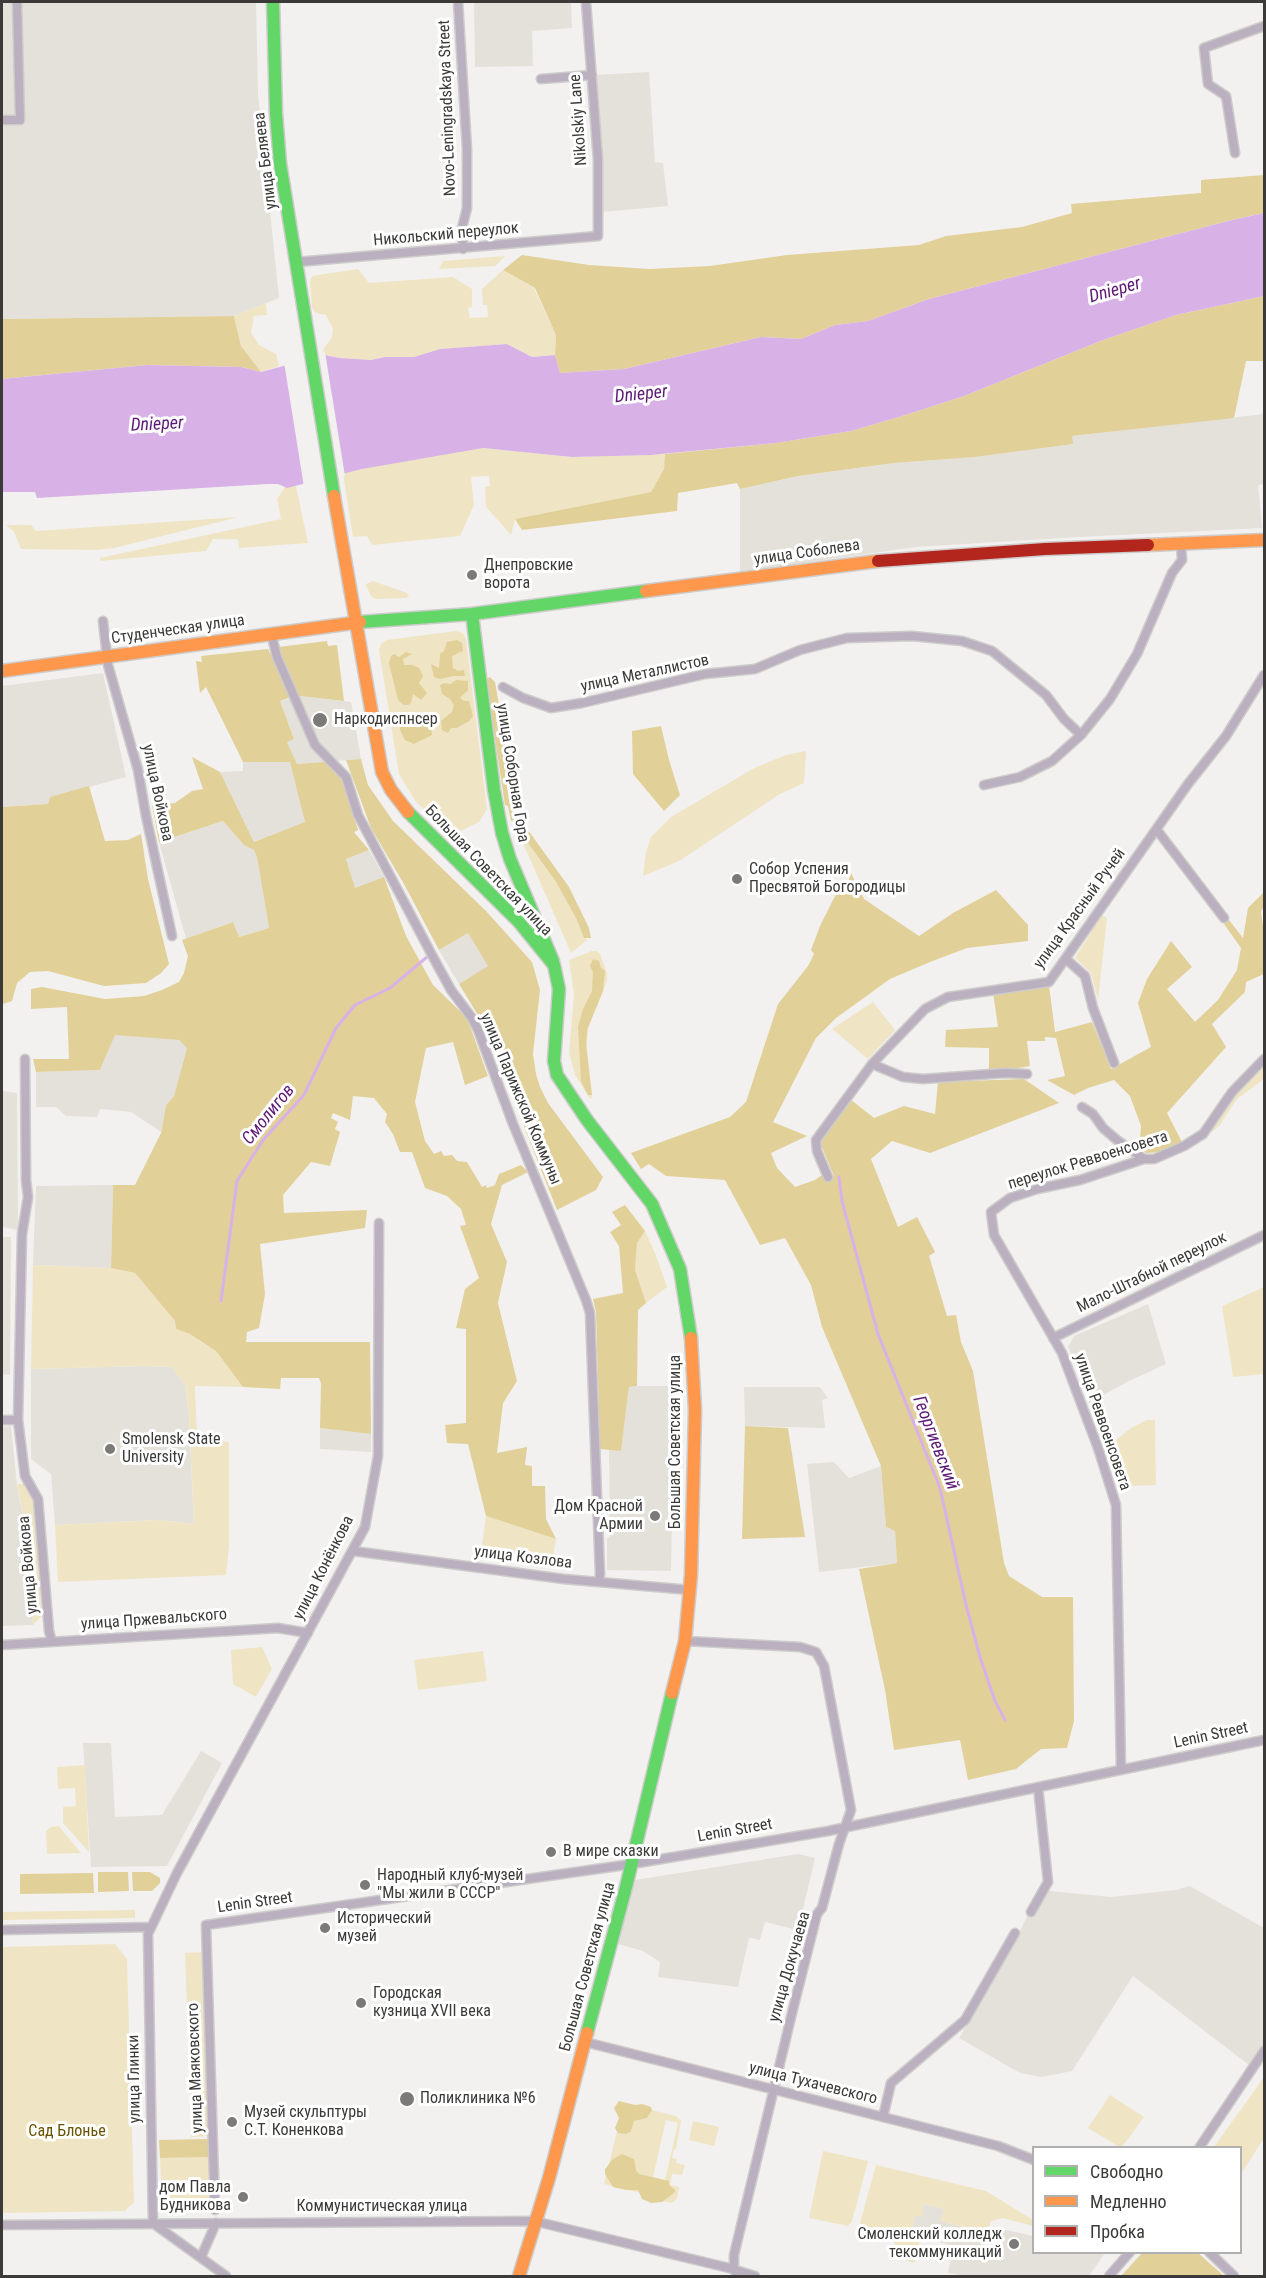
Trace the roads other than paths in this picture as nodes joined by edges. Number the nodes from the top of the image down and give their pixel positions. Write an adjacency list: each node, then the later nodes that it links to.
1 (16, 2): 8 (street)
2 (273, 2): 11 (main road, улица Беляева)
3 (458, 2): 10 (street, Novo-Leningradskaya Street)
4 (586, 2): 6 (street, Nikolskiy Lane)
5 (1264, 26): 9 (street)
6 (591, 75): 7 (street); 10 (street, Никольский переулок)
7 (541, 79)
8 (2, 120)
9 (1235, 153)
10 (463, 249): 11 (street, Никольский переулок)
11 (297, 262): 12 (main road, улица Беляева)
12 (340, 535): 17 (main road, Большая Советская улица)
13 (1264, 540): 14 (main road, улица Соболева)
14 (1181, 544): 15 (main road, улица Соболева); 23 (street)
15 (472, 614): 17 (main road, улица Соболева); 29 (main road, улица Соборная Гора)
16 (103, 621): 19 (street, улица Войкова)
17 (356, 622): 18 (main road, Студенческая улица); 29 (main road, Большая Советская улица)
18 (271, 633): 19 (main road, Студенческая улица); 45 (street, улица Парижской Коммуны)
19 (106, 657): 20 (main road, Студенческая улица); 27 (street, улица Войкова)
20 (3, 671)
21 (1264, 675): 25 (street, улица Красный Ручей)
22 (503, 687): 23 (street, улица Металлистов)
23 (1081, 735): 24 (street)
24 (984, 785)
25 (1157, 830): 26 (street); 28 (street, улица Красный Ручей)
26 (1224, 918)
27 (172, 936)
28 (1066, 959): 32 (street); 33 (street, улица Красный Ручей)
29 (554, 965): 46 (main road, Большая Советская улица)
30 (25, 1059): 43 (street, улица Войкова)
31 (1264, 1059): 36 (street, переулок Реввоенсовета)
32 (1114, 1063)
33 (872, 1064): 34 (street); 37 (street, улица Красный Ручей)
34 (1027, 1074)
35 (1082, 1107): 36 (street)
36 (1144, 1159): 38 (street, переулок Реввоенсовета)
37 (828, 1177)
38 (991, 1212): 41 (street, улица Реввоенсовета)
39 (379, 1223): 44 (street, улица Конёнкова)
40 (1264, 1235): 41 (street, Мало-Штабной переулок)
41 (1053, 1338): 52 (street, улица Реввоенсовета)
42 (2, 1420): 43 (street)
43 (18, 1420): 49 (street, улица Войкова)
44 (353, 1551): 45 (street, улица Козлова); 47 (street, улица Конёнкова)
45 (599, 1582): 46 (street, улица Козлова)
46 (690, 1590): 48 (main road, Большая Советская улица)
47 (308, 1633): 49 (street, улица Пржевальского); 59 (street, улица Конёнкова)
48 (685, 1641): 54 (street, улица Докучаева); 55 (main road, Большая Советская улица)
49 (52, 1642): 50 (street, улица Пржевальского)
50 (2, 1645)
51 (1264, 1740): 52 (street, Lenin Street)
52 (1121, 1769): 53 (street, Lenin Street)
53 (1038, 1787): 54 (street, Lenin Street); 56 (street)
54 (845, 1827): 55 (street, Lenin Street); 63 (street, улица Докучаева)
55 (632, 1864): 57 (street, Lenin Street); 61 (main road, Большая Советская улица)
56 (1031, 1912)
57 (206, 1925): 67 (street, улица Маяковского)
58 (2, 1930): 59 (street)
59 (150, 1931): 69 (street, улица Глинки)
60 (1015, 1933): 64 (street)
61 (585, 2042): 63 (street, улица Тухачевского); 68 (main road, Большая Советская улица)
62 (1264, 2051): 65 (street)
63 (774, 2090): 64 (street, улица Тухачевского); 78 (street, улица Докучаева)
64 (883, 2117): 66 (street, улица Тухачевского)
65 (1200, 2146)
66 (1032, 2159)
67 (215, 2210)
68 (534, 2221): 70 (street, Коммунистическая улица); 78 (street, Коммунистическая улица); 80 (main road, Большая Советская улица)
69 (153, 2223): 71 (street, Коммунистическая улица); 72 (street, Коммунистическая улица); 74 (street)
70 (216, 2223): 71 (street, Коммунистическая улица); 73 (street)
71 (195, 2224): 73 (street); 74 (street)
72 (2, 2225)
73 (208, 2243): 74 (street); 77 (street)
74 (187, 2247): 77 (street)
75 (1129, 2254): 82 (street)
76 (1210, 2254): 83 (street)
77 (201, 2257): 79 (street)
78 (736, 2273): 81 (street, Коммунистическая улица)
79 (226, 2277)
80 (519, 2277)
81 (755, 2277)
82 (1109, 2277)
83 (1234, 2277)

